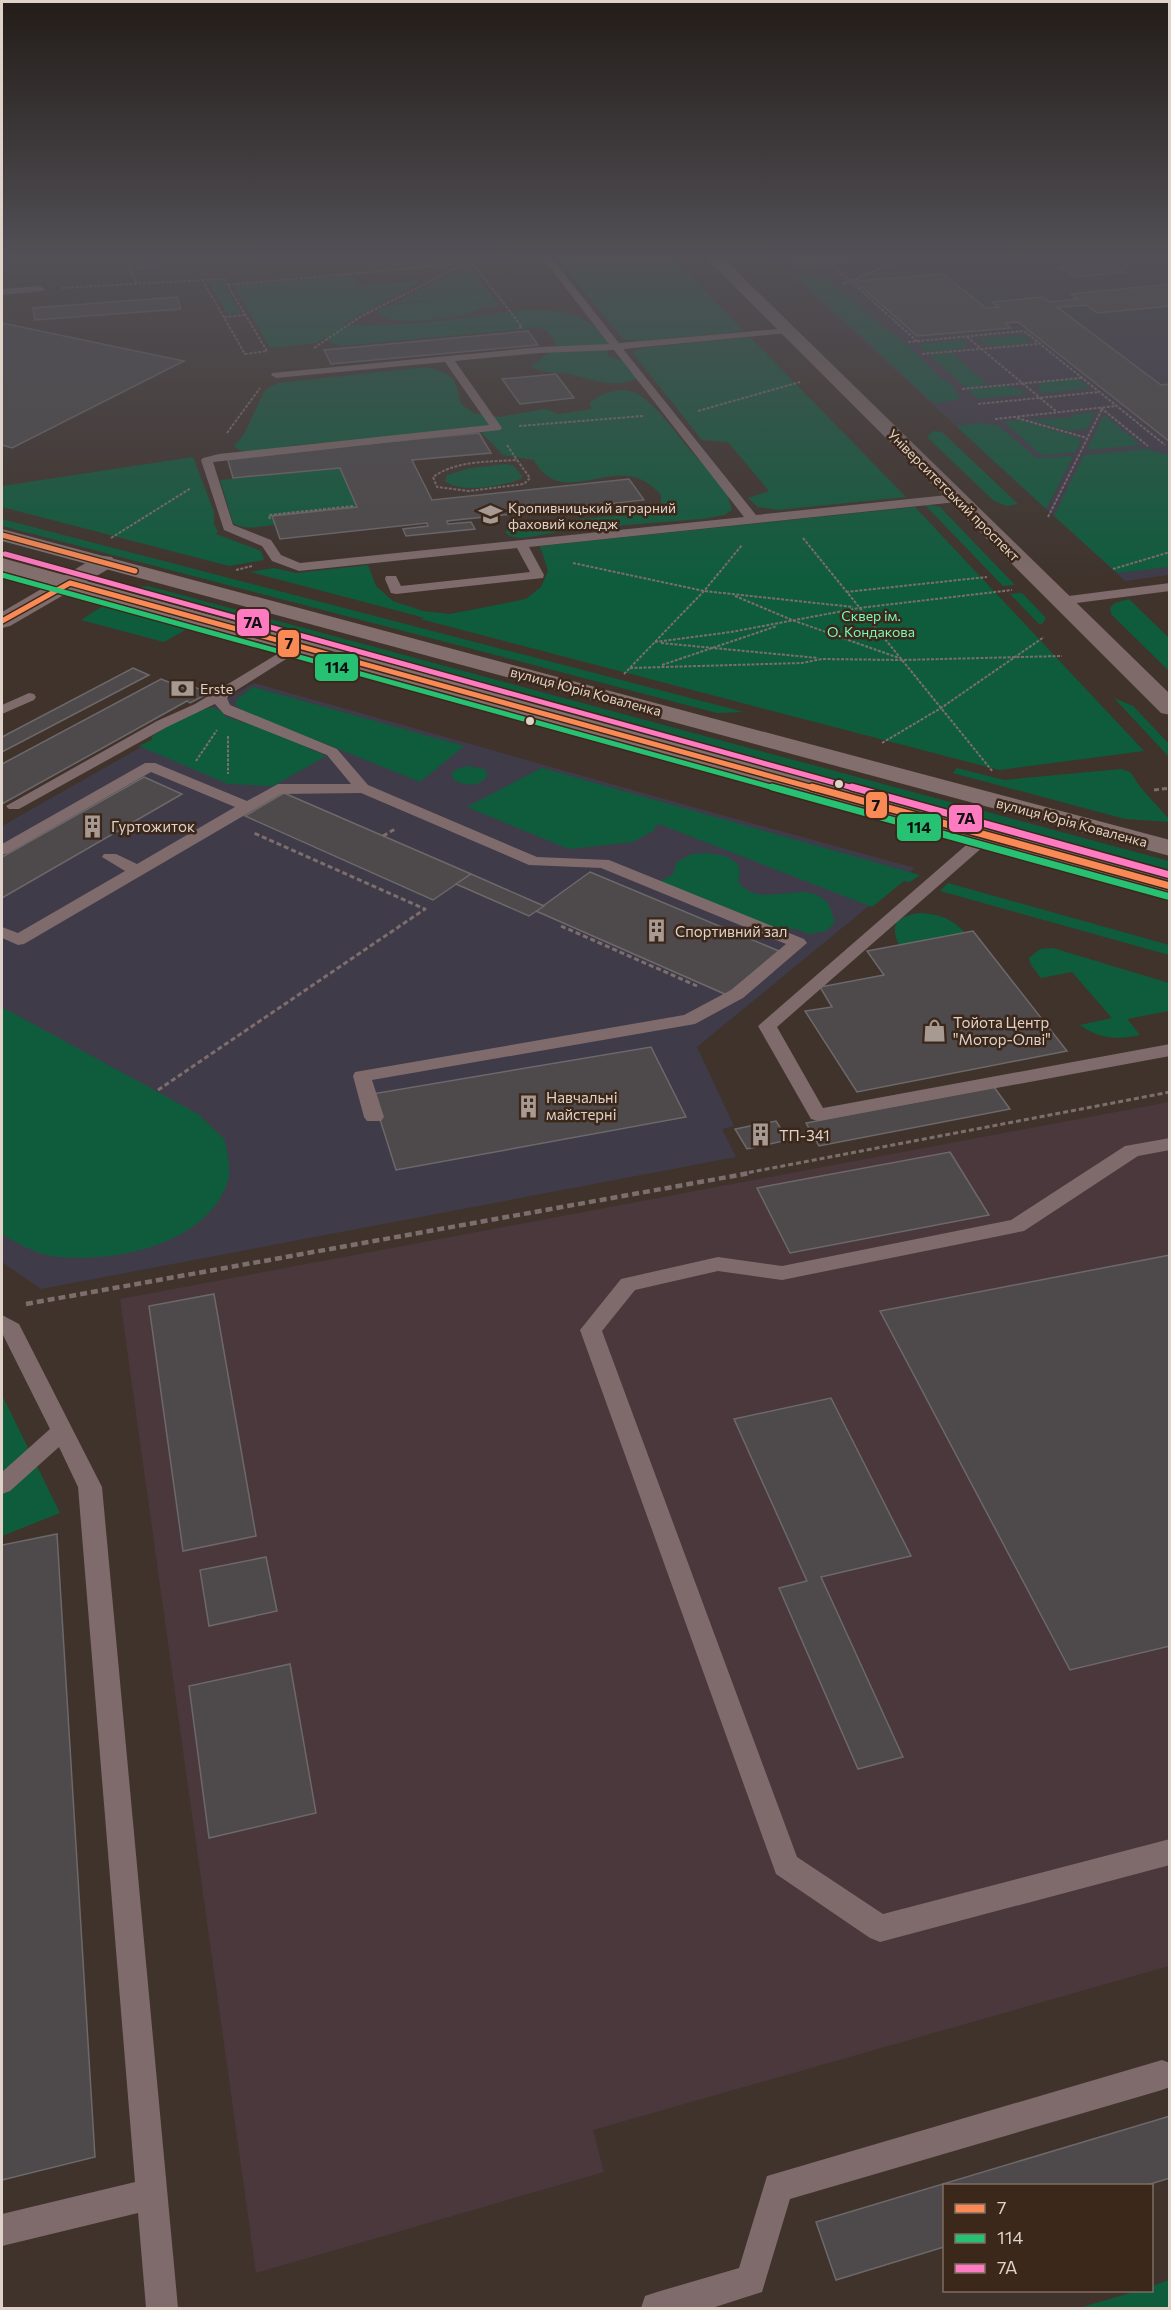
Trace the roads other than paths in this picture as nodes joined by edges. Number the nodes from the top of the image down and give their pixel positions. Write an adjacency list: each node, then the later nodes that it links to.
1 (396, 364): 5 (lane)
2 (451, 364): 12 (lane)
3 (630, 364): 7 (lane)
4 (821, 364): 6 (main road, Університетський проспект)
5 (276, 375)
6 (957, 498): 7 (lane); 15 (main road, Університетський проспект)
7 (757, 519): 9 (lane)
8 (2, 535): 10 (main road, вулиця Юрія Коваленка)
9 (524, 548): 12 (lane); 12 (lane)
10 (104, 562): 13 (street); 27 (main road, вулиця Юрія Коваленка)
11 (2, 564): 13 (main road)
12 (387, 569)
13 (70, 583): 16 (street); 17 (main road)
14 (1170, 587): 15 (lane)
15 (1061, 601): 20 (main road, Університетський проспект)
16 (2, 621)
17 (297, 646): 18 (lane); 26 (main road)
18 (224, 691): 22 (lane); 23 (lane)
19 (29, 697): 21 (lane)
20 (1170, 708)
21 (2, 710)
22 (363, 788): 24 (lane); 35 (lane)
23 (14, 806)
24 (248, 807): 29 (lane); 31 (lane)
25 (1170, 831): 27 (main road)
26 (986, 836): 32 (main road); 34 (lane)
27 (1129, 837): 28 (main road, вулиця Юрія Коваленка)
28 (1170, 848)
29 (2, 850)
30 (110, 857): 31 (lane)
31 (138, 871): 33 (lane)
32 (1170, 886)
33 (2, 932)
34 (1170, 1050)
35 (374, 1117)
36 (1170, 1144): 40 (lane)
37 (2, 1323): 38 (lane)
38 (62, 1431): 39 (lane); 42 (lane)
39 (2, 1485)
40 (1170, 1852)
41 (1162, 2075): 45 (lane)
42 (152, 2194): 43 (lane); 44 (lane)
43 (2, 2230)
44 (162, 2308)
45 (657, 2308)

